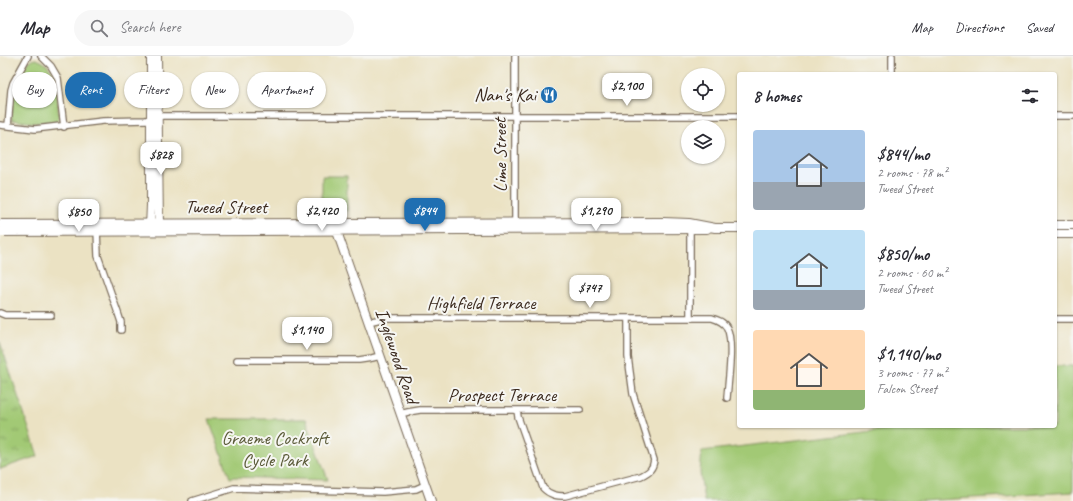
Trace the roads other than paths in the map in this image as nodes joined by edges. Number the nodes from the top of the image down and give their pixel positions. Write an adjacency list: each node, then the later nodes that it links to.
1 (28, 56): 14 (street)
2 (41, 56): 15 (street)
3 (151, 56): 12 (main road)
4 (157, 56): 12 (main road)
5 (515, 56): 8 (street, Lime Street)
6 (892, 56): 7 (street)
7 (892, 72)
8 (515, 116): 9 (street); 12 (street); 21 (street, Lime Street)
9 (737, 116)
10 (1057, 116): 11 (street)
11 (1073, 116)
12 (154, 118): 15 (street); 22 (main road); 23 (main road)
13 (0, 125): 14 (street)
14 (8, 126): 15 (street)
15 (64, 127)
16 (97, 223): 17 (main road, Tweed Street); 22 (main road, Tweed Street); 27 (street)
17 (0, 224)
18 (1057, 225): 19 (main road)
19 (1073, 225)
20 (335, 226): 21 (main road, Tweed Street); 23 (main road, Tweed Street); 36 (main road, Inglewood Road)
21 (515, 226): 24 (main road, Tweed Street)
22 (150, 227): 23 (main road, Tweed Street); 27 (main road, Tweed Street)
23 (159, 227)
24 (690, 227): 25 (main road, Tweed Street); 32 (street)
25 (737, 228)
26 (0, 232): 27 (main road, Tweed Street)
27 (97, 233): 37 (street)
28 (1057, 234): 29 (main road)
29 (1073, 234)
30 (0, 314): 31 (street)
31 (51, 315)
32 (690, 317): 33 (street, Highfield Terrace); 40 (street, Highfield Terrace)
33 (628, 318): 36 (street, Highfield Terrace); 41 (street)
34 (1057, 320): 35 (street)
35 (1073, 320)
36 (368, 322): 38 (main road, Inglewood Road)
37 (121, 330)
38 (380, 356): 39 (street); 43 (main road, Inglewood Road)
39 (237, 360)
40 (727, 398)
41 (517, 410): 42 (street, Prospect Terrace); 43 (street, Prospect Terrace)
42 (580, 410)
43 (400, 414): 44 (main road, Inglewood Road)
44 (425, 485): 45 (street); 46 (main road, Inglewood Road)
45 (192, 501)
46 (431, 501)

